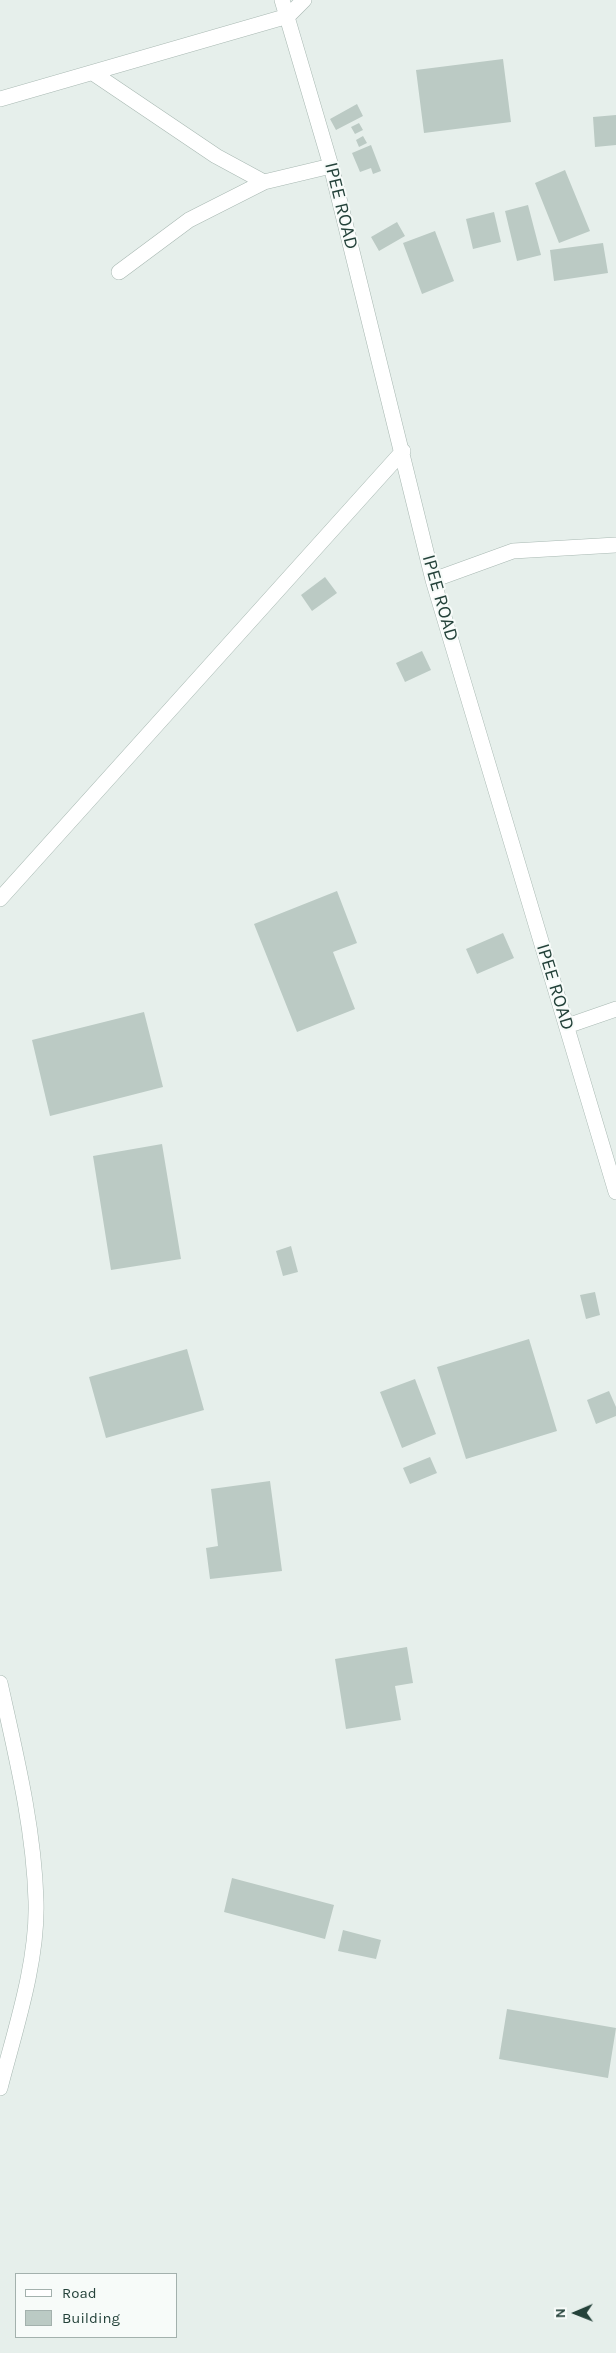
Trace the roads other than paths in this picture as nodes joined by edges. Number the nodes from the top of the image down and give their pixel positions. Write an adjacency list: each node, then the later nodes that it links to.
1 (282, 0): 3 (street, IPEE ROAD)
2 (304, 0): 3 (street)
3 (288, 16): 4 (street); 6 (street, IPEE ROAD)
4 (93, 73): 5 (street); 7 (street)
5 (0, 99)
6 (331, 166): 7 (street); 9 (street, IPEE ROAD)
7 (264, 182): 8 (street)
8 (119, 272)
9 (403, 451): 11 (street, IPEE ROAD); 12 (street)
10 (616, 545): 11 (street)
11 (433, 580): 14 (street, IPEE ROAD)
12 (0, 899)
13 (616, 1009): 14 (street)
14 (567, 1026): 15 (street, IPEE ROAD)
15 (616, 1192)
16 (0, 1683): 17 (street)
17 (0, 2088)

